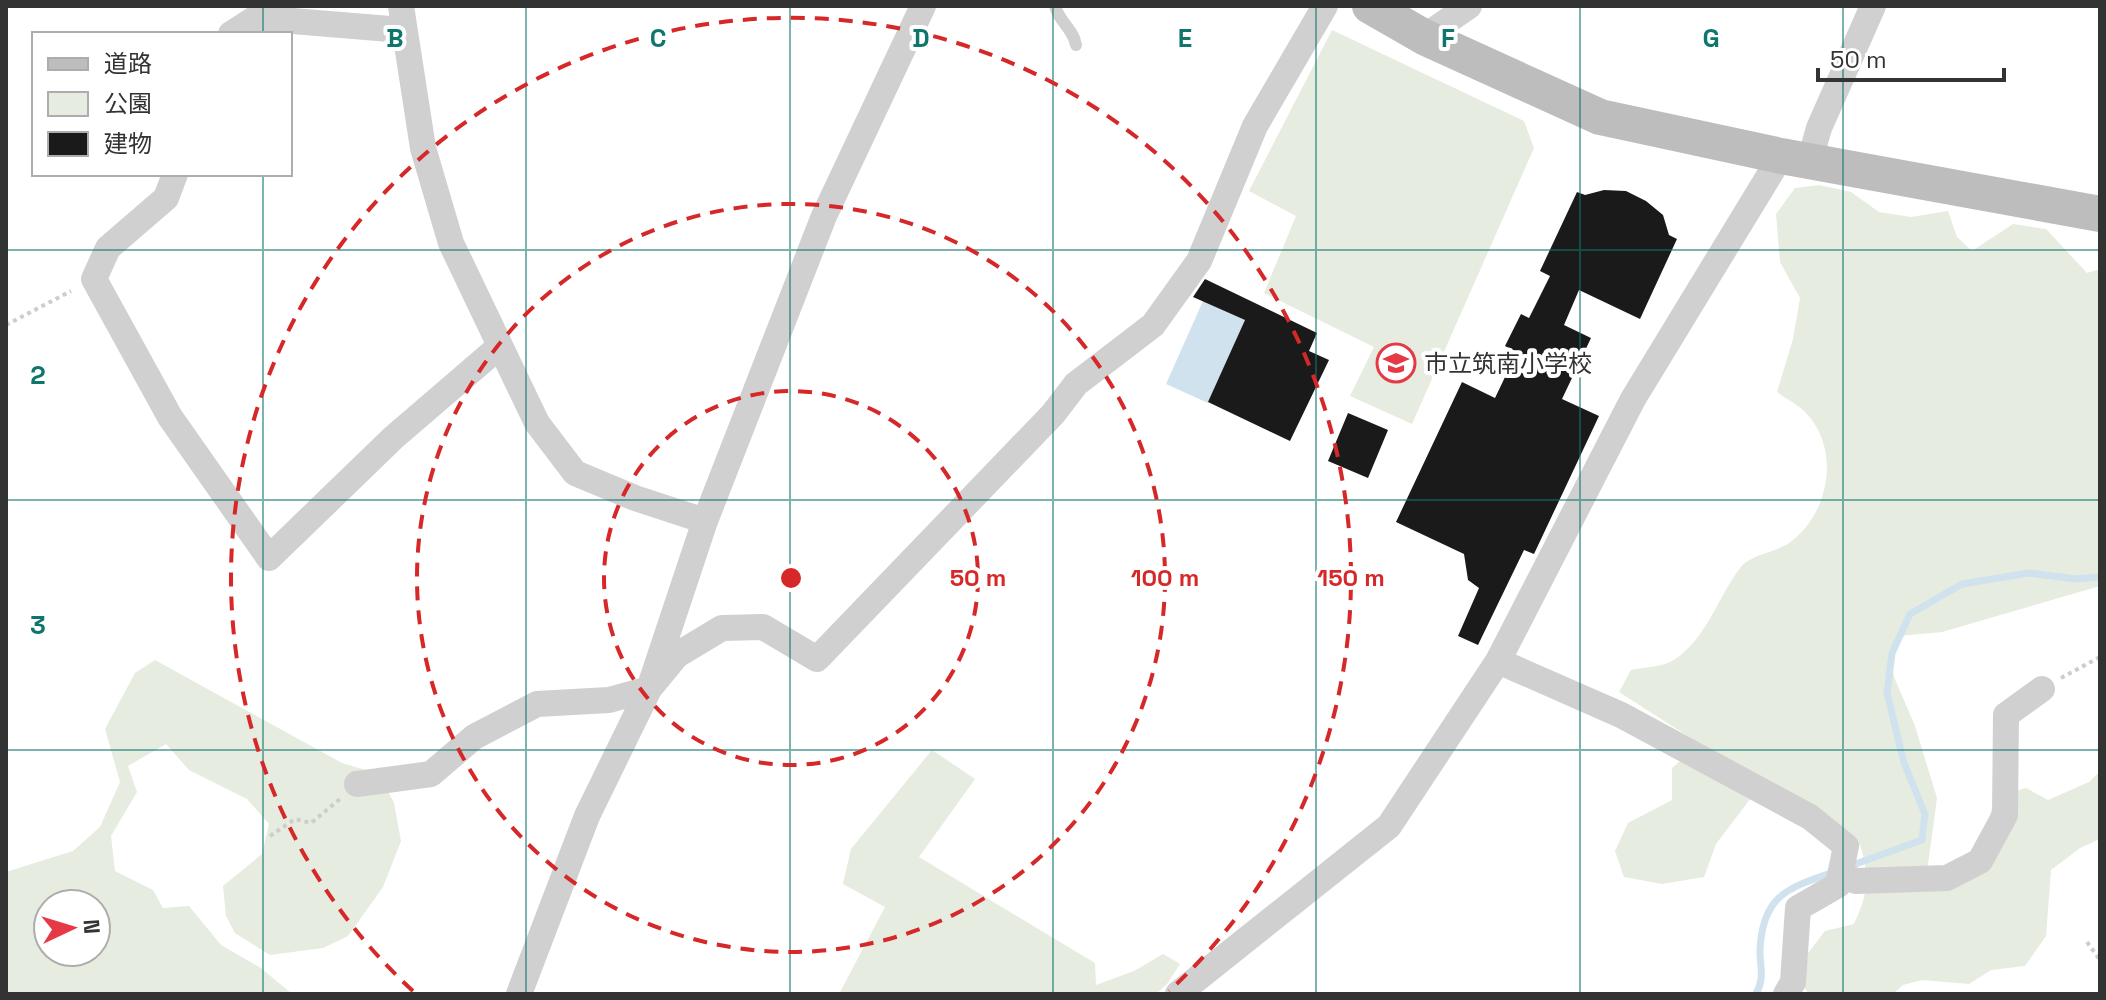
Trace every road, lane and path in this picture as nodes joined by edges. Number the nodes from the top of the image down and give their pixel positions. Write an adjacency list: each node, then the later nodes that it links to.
1 (923, 6): 17 (street)
2 (1055, 6): 10 (lane)
3 (1325, 6): 20 (street)
4 (1370, 6): 9 (street)
5 (1469, 6): 9 (street)
6 (1873, 6): 11 (street)
7 (401, 18): 8 (street); 16 (street)
8 (234, 32)
9 (1424, 37): 11 (street)
10 (1076, 45)
11 (1796, 158): 13 (street); 19 (street)
12 (174, 176): 14 (street)
13 (2100, 214)
14 (94, 279): 15 (path); 16 (street)
15 (6, 325)
16 (500, 346): 17 (street)
17 (705, 521): 20 (street)
18 (2100, 657): 21 (path)
19 (1498, 661): 24 (street); 28 (street)
20 (649, 689): 22 (street); 27 (street)
21 (2042, 689): 24 (street)
22 (357, 784): 23 (path)
23 (270, 836)
24 (1840, 875): 29 (street)
25 (2087, 942): 26 (path)
26 (2100, 960)
27 (519, 994)
28 (1178, 994)
29 (1786, 994)

